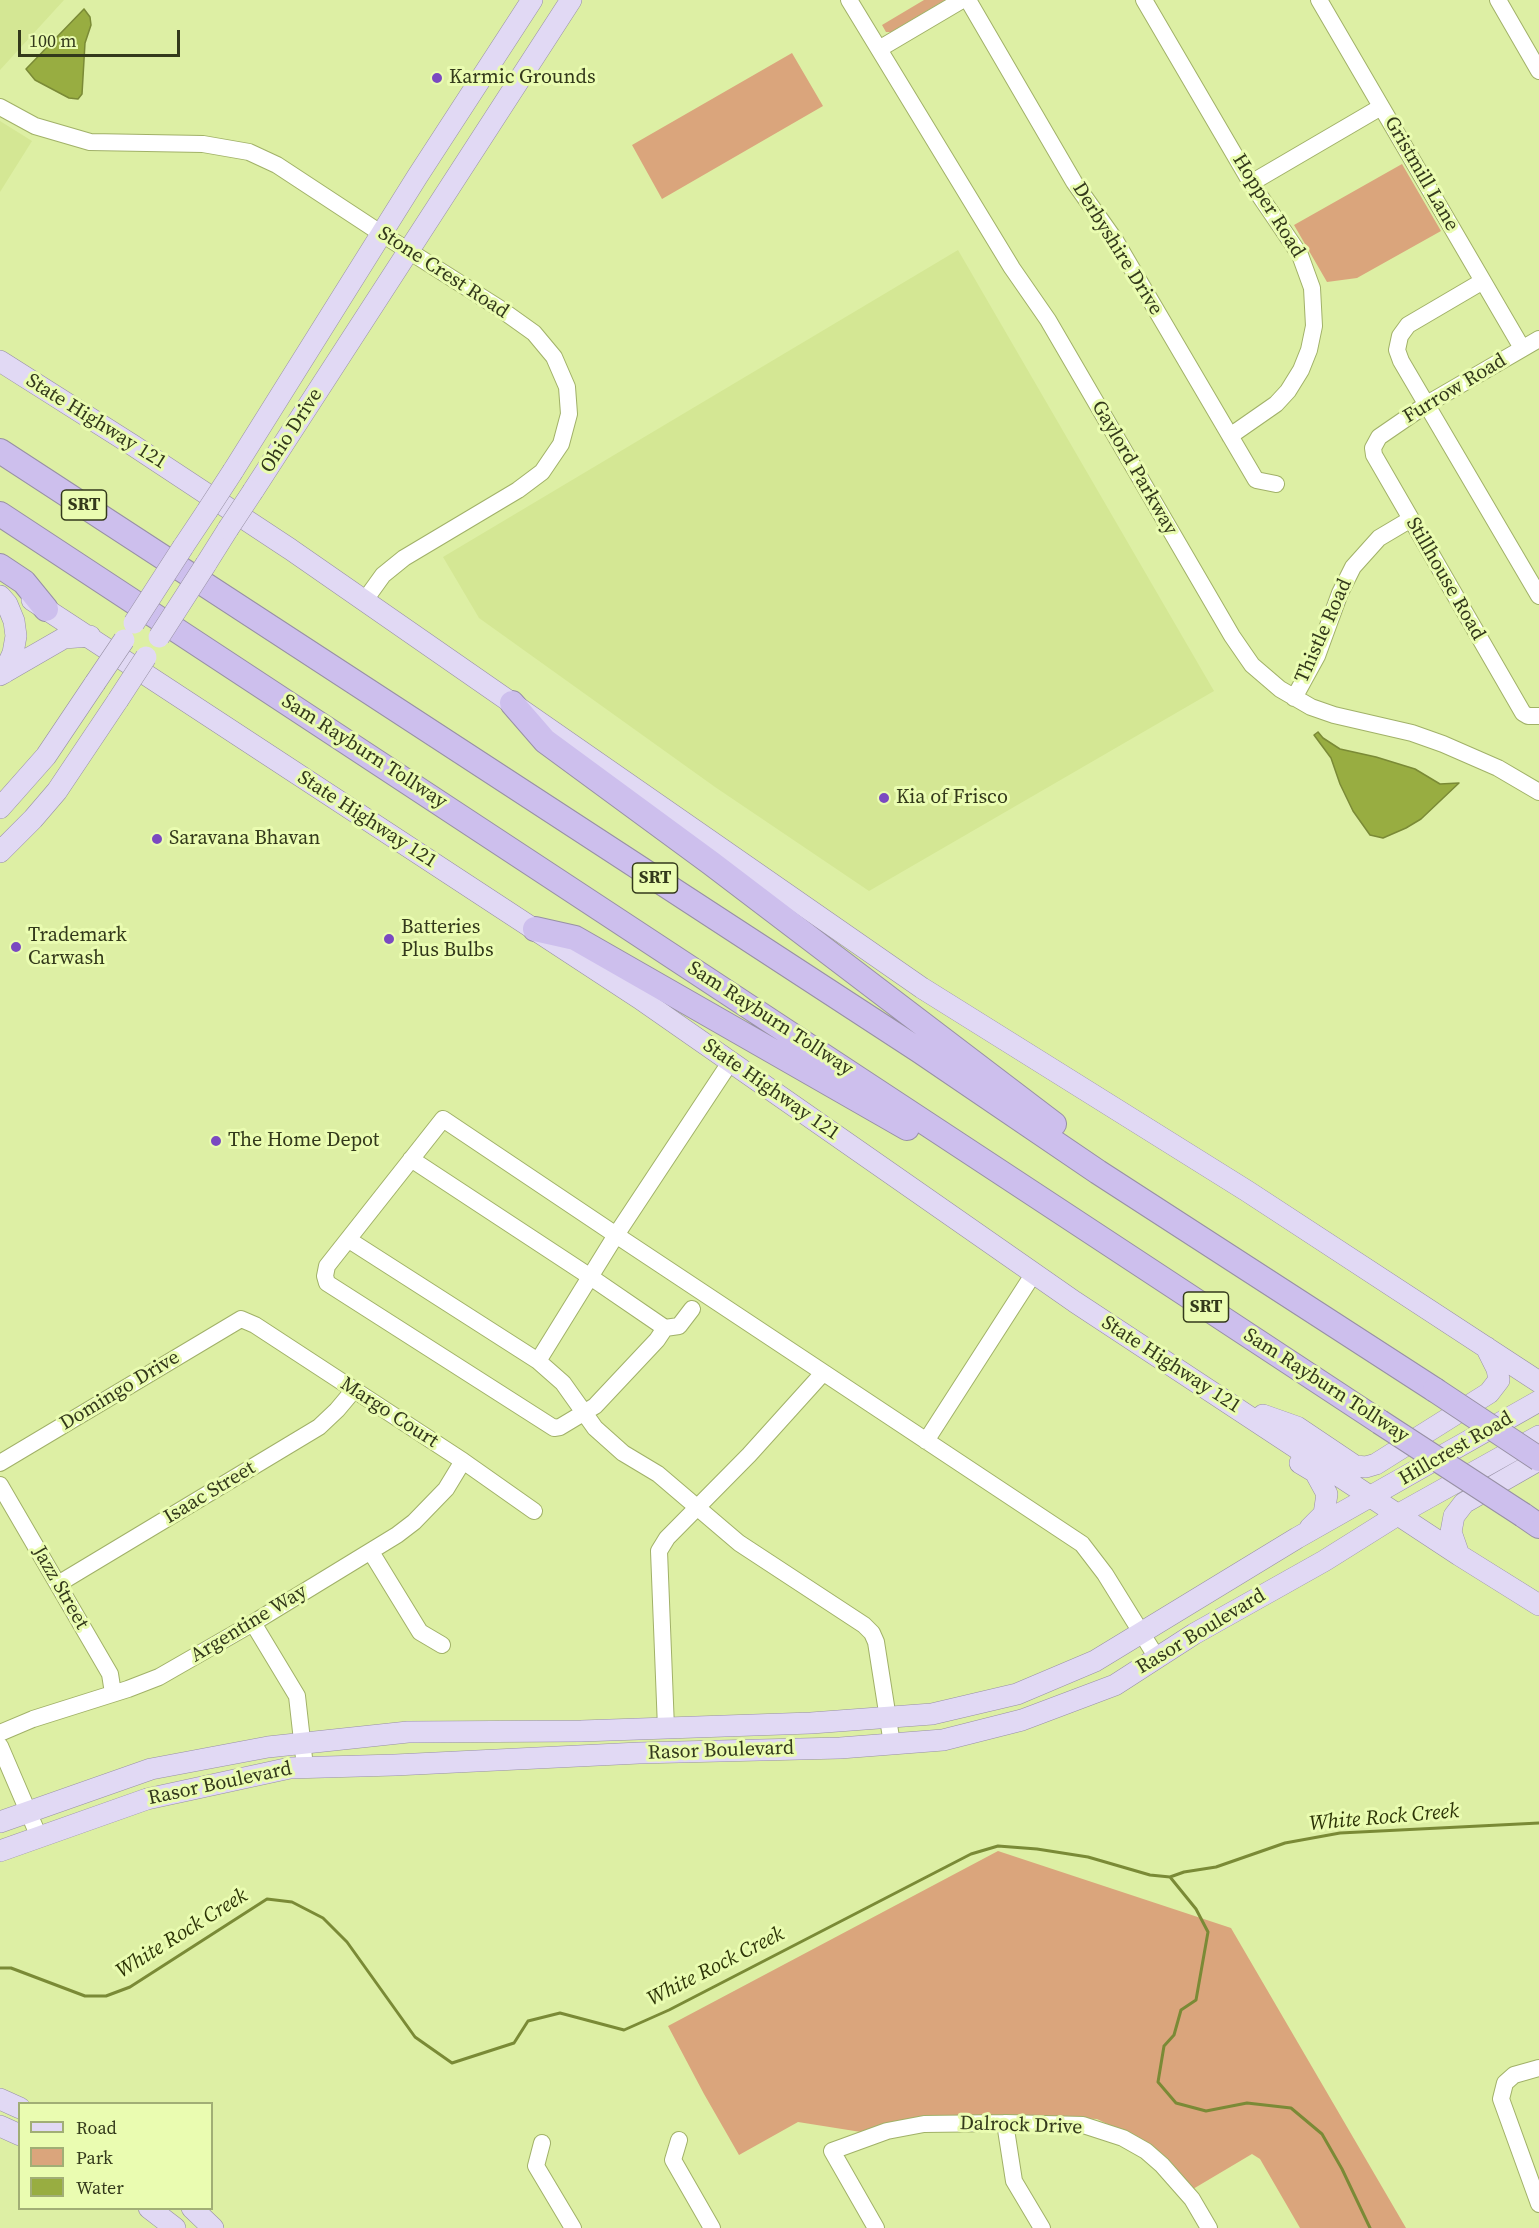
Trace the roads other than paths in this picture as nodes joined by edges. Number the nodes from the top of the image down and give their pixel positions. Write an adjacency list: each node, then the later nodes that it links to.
1 (532, 0): 14 (main road, Ohio Drive)
2 (571, 0): 15 (main road, Ohio Drive)
3 (849, 0): 9 (street, Gaylord Parkway)
4 (962, 0): 9 (street)
5 (968, 0): 21 (street, Derbyshire Drive)
6 (1144, 0): 13 (street, Hopper Road)
7 (1319, 0): 11 (street, Gristmill Lane)
8 (1498, 0): 10 (street)
9 (879, 49): 35 (street, Gaylord Parkway)
10 (1539, 71)
11 (1381, 106): 13 (street); 16 (street, Gristmill Lane)
12 (0, 107): 14 (street, Stone Crest Road)
13 (1251, 183): 21 (street, Hopper Road)
14 (382, 234): 15 (street, Stone Crest Road); 39 (main road, Ohio Drive, bridge)
15 (408, 251): 31 (street, Stone Crest Road); 40 (main road, Ohio Drive, bridge)
16 (1483, 281): 18 (street, Gristmill Lane); 20 (street)
17 (1539, 339): 18 (street, Furrow Road)
18 (1522, 348): 20 (street, Furrow Road)
19 (0, 362): 31 (main road, State Highway 121)
20 (1427, 404): 22 (street, Furrow Road); 30 (street)
21 (1230, 436): 24 (street, Derbyshire Drive)
22 (1375, 443): 26 (street, Stillhouse Road)
23 (0, 451): 44 (highway, SRT)
24 (1276, 484)
25 (0, 513): 45 (highway, Sam Rayburn Tollway / SRT)
26 (1411, 519): 35 (street, Thistle Road); 37 (street, Stillhouse Road)
27 (0, 566): 32 (highway)
28 (0, 579): 32 (main road, State Highway 121)
29 (0, 596): 34 (main road)
30 (1539, 596)
31 (365, 600): 36 (main road, State Highway 121)
32 (46, 609): 33 (main road, State Highway 121)
33 (90, 636): 34 (main road); 41 (main road, State Highway 121)
34 (2, 674)
35 (1294, 698): 38 (street, Gaylord Parkway)
36 (512, 703): 44 (highway); 53 (main road, State Highway 121)
37 (1531, 714)
38 (1539, 792)
39 (0, 808)
40 (0, 852)
41 (535, 929): 42 (main road, State Highway 121); 45 (highway)
42 (731, 1061): 46 (street); 48 (main road, State Highway 121)
43 (411, 1159): 46 (street); 47 (street); 49 (street)
44 (1098, 1172): 63 (highway, SRT, bridge)
45 (1032, 1192): 71 (highway, Sam Rayburn Tollway / SRT, bridge)
46 (616, 1235): 49 (street); 55 (street)
47 (349, 1240): 54 (street); 60 (street)
48 (1034, 1273): 58 (main road, State Highway 121); 62 (street)
49 (589, 1276): 52 (street); 54 (street)
50 (692, 1309): 52 (street)
51 (241, 1319): 57 (street, Margo Court); 65 (street, Domingo Drive)
52 (665, 1328): 60 (street)
53 (1486, 1347): 56 (main road, State Highway 121); 58 (main road)
54 (538, 1360): 60 (street)
55 (823, 1373): 62 (street); 68 (street)
56 (1539, 1382)
57 (353, 1391): 64 (street, Margo Court); 75 (street, Isaac Street)
58 (1226, 1401): 67 (main road, State Highway 121); 72 (main road)
59 (1539, 1401): 67 (main road, Hillcrest Road)
60 (582, 1412): 68 (street)
61 (1539, 1436): 70 (main road, Hillcrest Road)
62 (926, 1441): 78 (street)
63 (1539, 1459): 74 (main road)
64 (463, 1461): 69 (street, Margo Court); 73 (street, Argentine Way)
65 (0, 1463)
66 (0, 1485): 75 (street, Jazz Street)
67 (1372, 1496): 70 (main road, State Highway 121); 72 (main road, Rasor Boulevard)
68 (697, 1508): 82 (street); 83 (street)
69 (534, 1511)
70 (1399, 1514): 74 (main road, State Highway 121); 80 (main road, Rasor Boulevard)
71 (1531, 1521)
72 (1301, 1536): 78 (main road, Rasor Boulevard)
73 (371, 1552): 77 (street, Argentine Way); 79 (street)
74 (1459, 1555): 76 (main road, State Highway 121)
75 (58, 1584): 81 (street, Jazz Street)
76 (1539, 1605)
77 (253, 1623): 81 (street, Argentine Way); 85 (street)
78 (1141, 1633): 80 (street); 82 (main road, Rasor Boulevard)
79 (442, 1645)
80 (1157, 1658): 86 (main road, Rasor Boulevard)
81 (113, 1693): 84 (street, Argentine Way)
82 (888, 1717): 83 (main road, Rasor Boulevard); 86 (street)
83 (666, 1728): 85 (main road, Rasor Boulevard)
84 (0, 1733)
85 (302, 1744): 88 (street); 89 (main road, Rasor Boulevard)
86 (892, 1744): 88 (main road, Rasor Boulevard)
87 (0, 1746): 89 (street)
88 (305, 1767): 91 (main road, Rasor Boulevard)
89 (28, 1812): 90 (main road, Rasor Boulevard); 91 (street)
90 (0, 1822)
91 (39, 1837): 92 (main road, Rasor Boulevard)
92 (0, 1851)
93 (1539, 2068): 101 (street)
94 (0, 2099): 95 (main road)
95 (18, 2107)
96 (1005, 2123): 109 (street, Dalrock Drive); 110 (street); 111 (street, Dalrock Drive)
97 (0, 2126): 98 (main road)
98 (18, 2134)
99 (680, 2140): 108 (street)
100 (542, 2143): 107 (street)
101 (1539, 2204)
102 (151, 2210): 105 (main road)
103 (191, 2210): 105 (street)
104 (193, 2210): 106 (main road)
105 (169, 2226)
106 (213, 2228)
107 (573, 2228)
108 (712, 2228)
109 (876, 2228)
110 (1042, 2228)
111 (1209, 2228)

